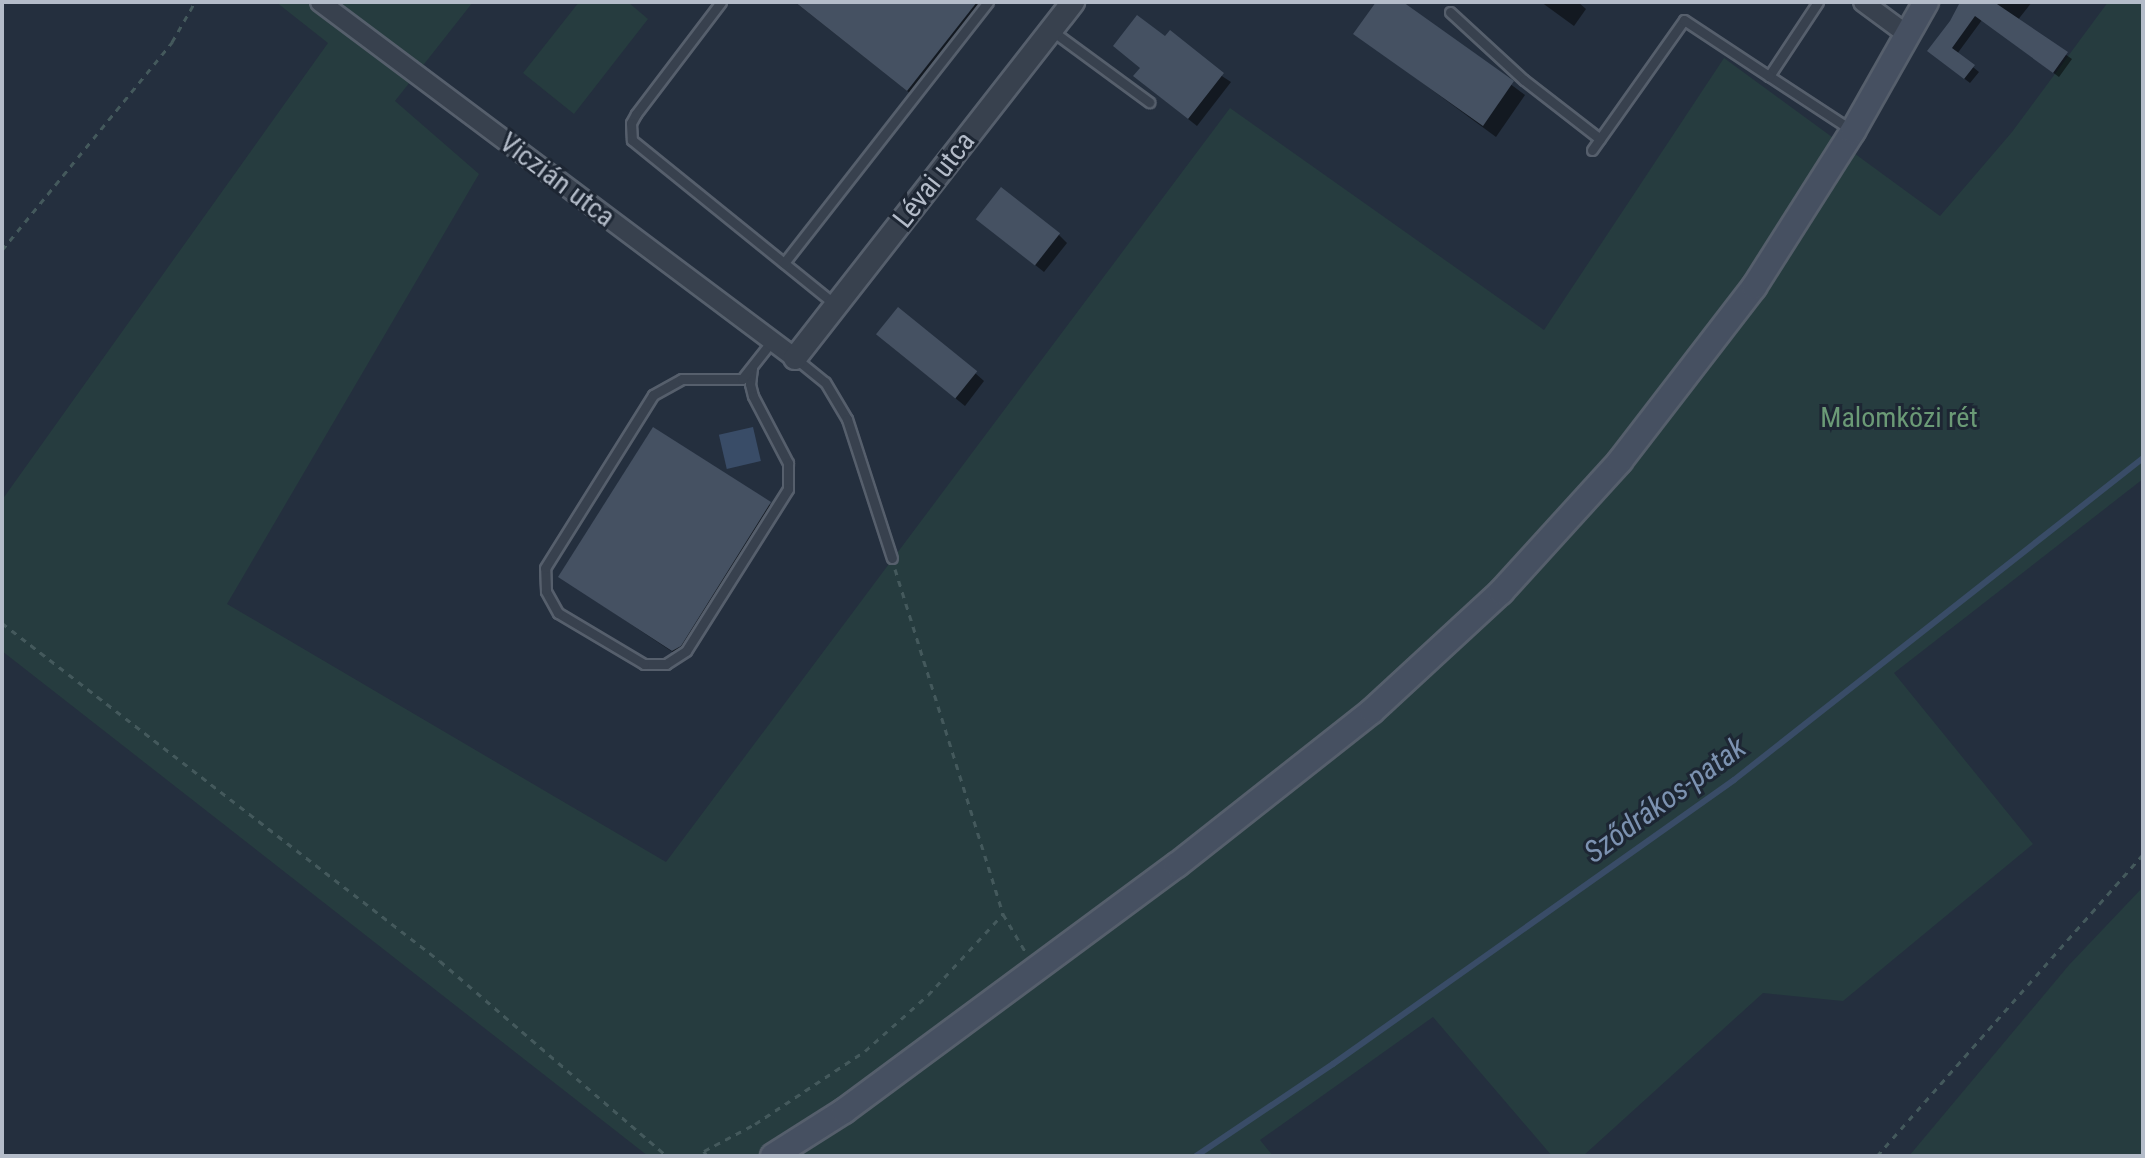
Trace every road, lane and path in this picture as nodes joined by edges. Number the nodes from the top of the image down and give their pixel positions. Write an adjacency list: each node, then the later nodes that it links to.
1 (195, 2): 17 (path)
2 (320, 2): 20 (street, Viczián utca)
3 (721, 2): 18 (lane)
4 (988, 2): 18 (lane)
5 (1073, 2): 10 (street, Lévai utca)
6 (1818, 2): 12 (lane)
7 (1863, 2): 11 (street)
8 (1926, 2): 11 (main road)
9 (1450, 12): 15 (lane)
10 (1051, 30): 13 (lane); 19 (street, Lévai utca)
11 (1908, 35): 14 (main road)
12 (1769, 76): 14 (lane); 15 (lane)
13 (1149, 102)
14 (1853, 131): 27 (main road)
15 (1600, 139): 16 (lane)
16 (1592, 150)
17 (2, 250)
18 (784, 263): 19 (lane)
19 (836, 305): 21 (street, Lévai utca)
20 (772, 341): 21 (street, Viczián utca); 22 (lane)
21 (795, 358): 23 (lane)
22 (752, 368): 22 (lane)
23 (892, 558): 26 (path)
24 (2, 623): 29 (path)
25 (2143, 854): 33 (path)
26 (1003, 914): 27 (path); 28 (path)
27 (1037, 969): 32 (main road)
28 (704, 1151): 30 (path); 31 (path)
29 (667, 1156)
30 (696, 1156)
31 (707, 1156)
32 (773, 1156)
33 (1877, 1156)

